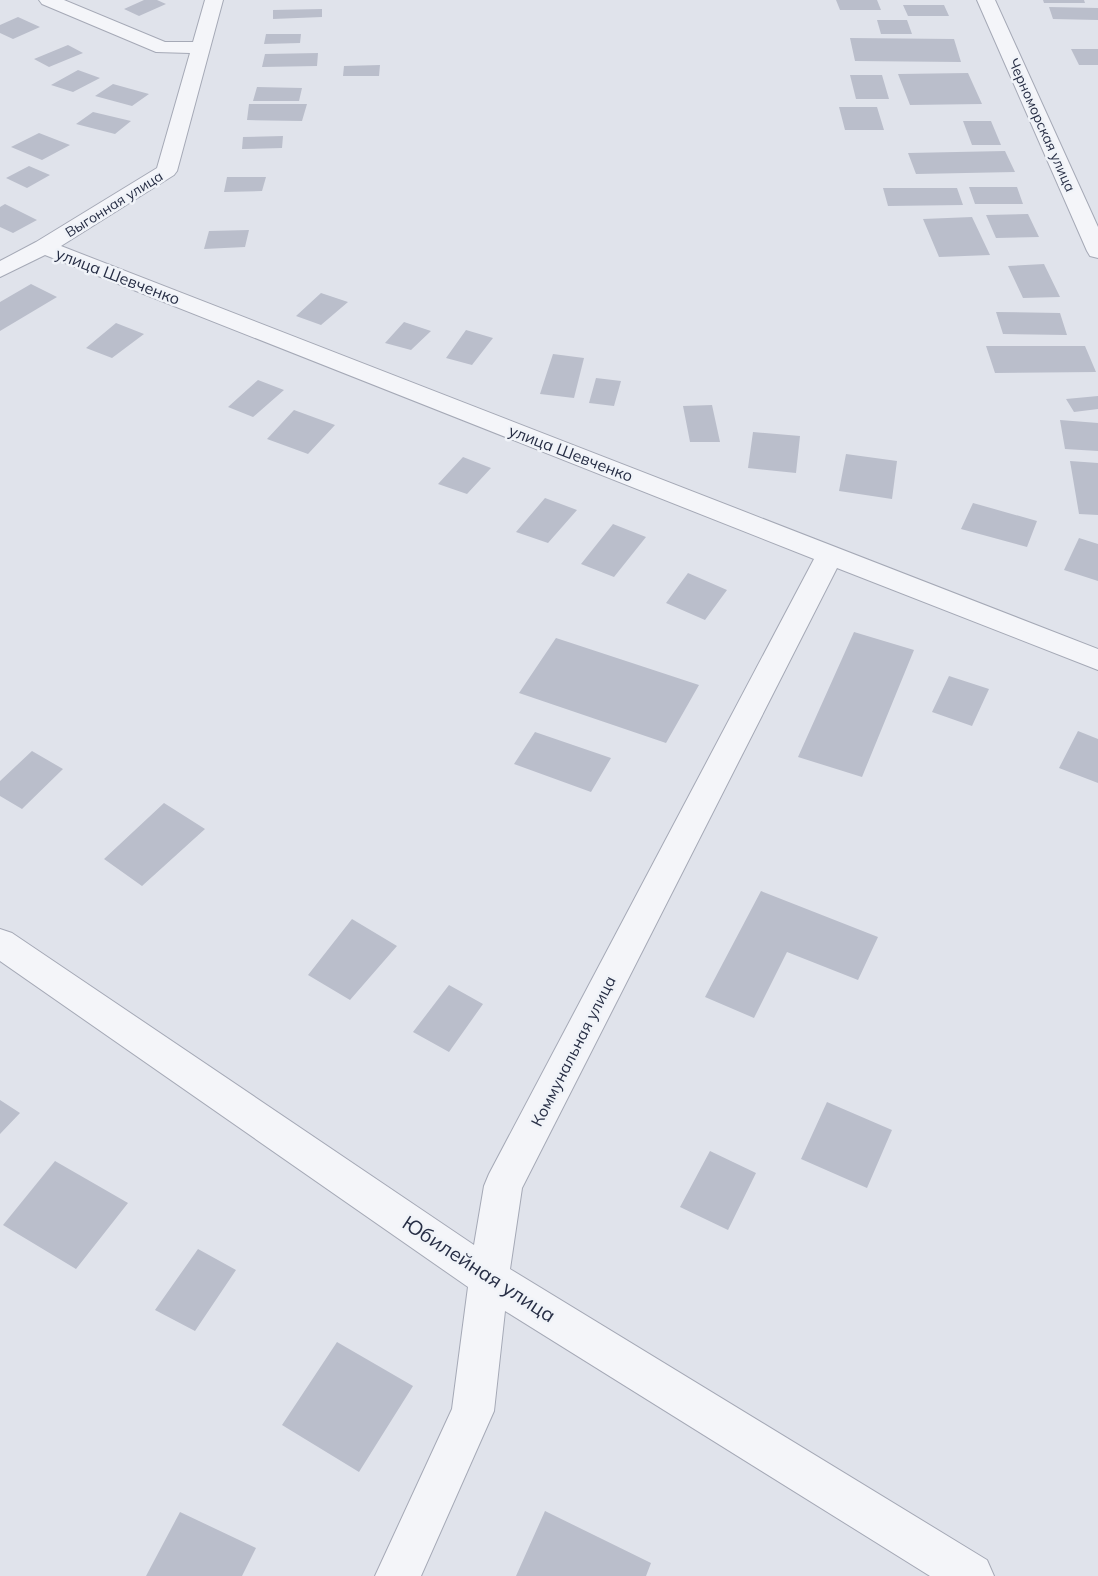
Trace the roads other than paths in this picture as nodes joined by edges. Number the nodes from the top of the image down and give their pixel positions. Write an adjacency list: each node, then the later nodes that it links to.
1 (48, 0): 4 (street)
2 (214, 0): 4 (street, Выгонная улица)
3 (986, 0): 6 (street, Черноморская улица)
4 (201, 47): 5 (street, Выгонная улица)
5 (44, 247): 7 (street, Выгонная улица); 8 (street, улица Шевченко)
6 (1098, 251)
7 (0, 270)
8 (830, 554): 9 (street, улица Шевченко); 11 (street, Коммунальная улица)
9 (1098, 660)
10 (0, 943): 11 (street, Юбилейная улица)
11 (489, 1278): 12 (street, Коммунальная улица); 13 (street, Юбилейная улица)
12 (398, 1576)
13 (971, 1576)

